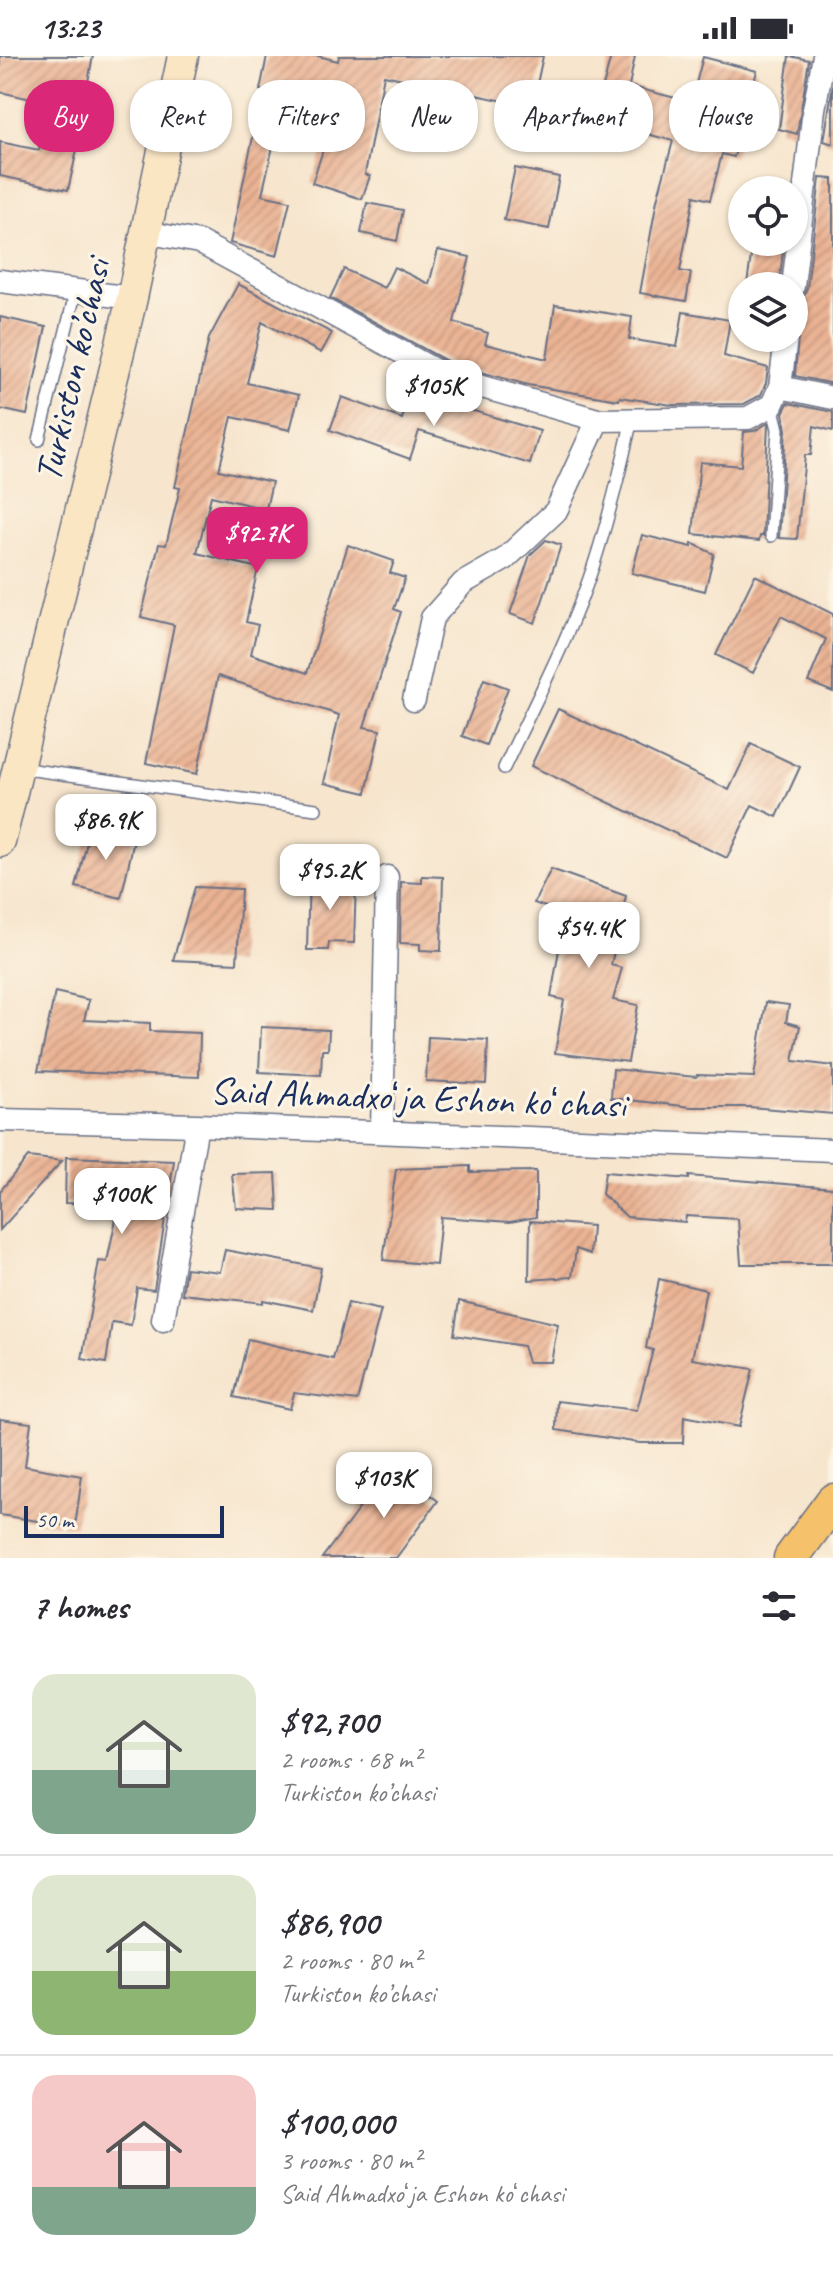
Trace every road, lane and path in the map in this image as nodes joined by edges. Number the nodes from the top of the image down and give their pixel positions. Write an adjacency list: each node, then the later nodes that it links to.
1 (183, 56): 3 (main road, Turkiston ko’chasi)
2 (824, 56): 4 (street)
3 (145, 232): 7 (main road, Turkiston ko’chasi); 12 (street)
4 (795, 272)
5 (0, 281): 6 (street)
6 (76, 289): 7 (street); 13 (lane)
7 (132, 298): 16 (main road, Turkiston ko’chasi)
8 (784, 352): 9 (street)
9 (776, 396): 10 (street); 11 (street); 14 (lane)
10 (833, 398)
11 (632, 418): 12 (street); 17 (lane)
12 (598, 420): 15 (street)
13 (39, 440)
14 (771, 536)
15 (414, 700)
16 (18, 768): 18 (lane); 19 (main road, Turkiston ko’chasi)
17 (504, 768)
18 (316, 809)
19 (0, 842)
20 (387, 877): 23 (street)
21 (0, 1120): 22 (street, Said Ahmadxoʻja Eshon koʻchasi)
22 (197, 1125): 23 (street, Said Ahmadxoʻja Eshon koʻchasi); 25 (street)
23 (382, 1132): 24 (street, Said Ahmadxoʻja Eshon koʻchasi)
24 (833, 1150)
25 (163, 1320)
26 (833, 1501): 27 (main road)
27 (791, 1558)

